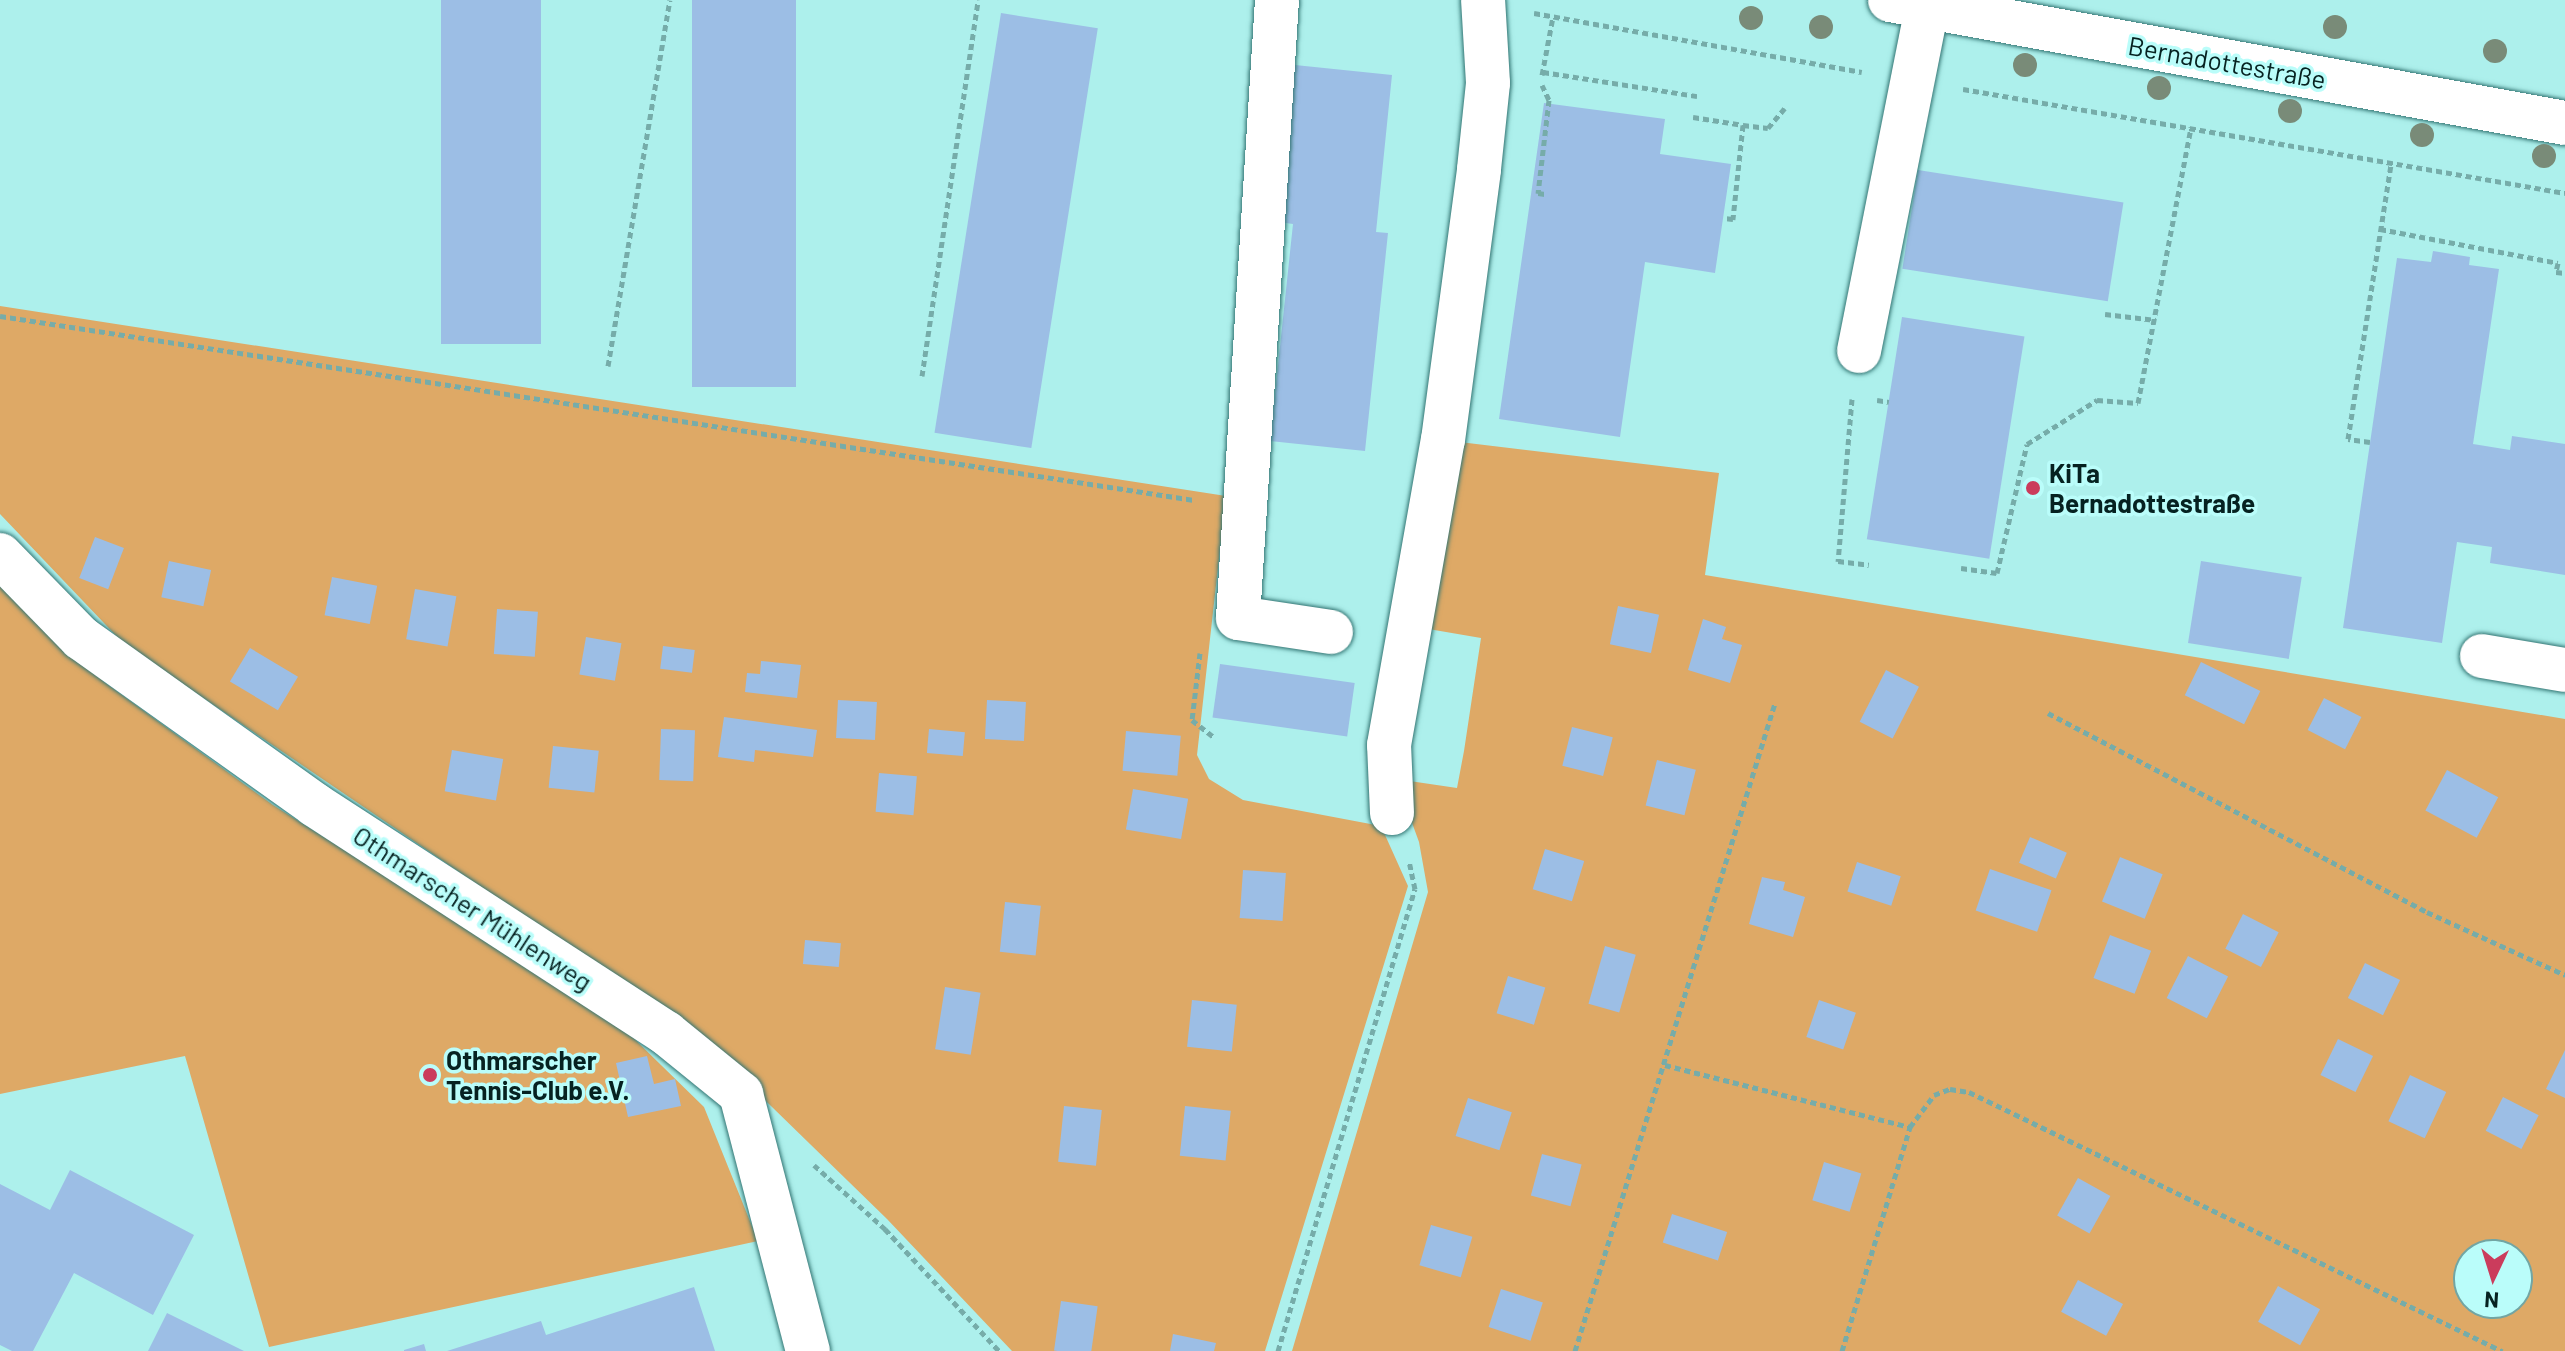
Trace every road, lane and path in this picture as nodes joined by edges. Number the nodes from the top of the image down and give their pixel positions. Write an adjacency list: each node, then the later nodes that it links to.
1 (670, 0): 26 (path)
2 (978, 0): 27 (path)
3 (1277, 0): 33 (street)
4 (1483, 1): 7 (path); 40 (street)
5 (1909, 3): 6 (street, Bernadottestraße); 9 (street)
6 (2052, 14): 13 (street, Bernadottestraße)
7 (1553, 17): 8 (path); 9 (path)
8 (1543, 72): 10 (path); 17 (path)
9 (1909, 80): 15 (path); 25 (street)
10 (1697, 96)
11 (1785, 108): 14 (path)
12 (1693, 117): 14 (path)
13 (2565, 123)
14 (1743, 125): 19 (path)
15 (2191, 127): 16 (path); 24 (path)
16 (2391, 163): 18 (path); 20 (path)
17 (1527, 192)
18 (2565, 193)
19 (1724, 218)
20 (2380, 229): 21 (path); 28 (path)
21 (2565, 273)
22 (2105, 314): 24 (path)
23 (0, 316): 29 (path)
24 (2156, 320): 32 (path)
25 (1859, 351): 31 (path)
26 (608, 366)
27 (922, 376)
28 (2370, 442)
29 (1201, 501)
30 (0, 555): 46 (street, Othmarscher Mühlenweg)
31 (1869, 565)
32 (1961, 568)
33 (1331, 632)
34 (1201, 642): 39 (path)
35 (2482, 656): 36 (street)
36 (2565, 670)
37 (1775, 703): 42 (path)
38 (2048, 713): 41 (path)
39 (1214, 737)
40 (1392, 813): 48 (path)
41 (2565, 975)
42 (1665, 1065): 43 (path); 49 (path)
43 (1910, 1127): 45 (path); 50 (path)
44 (808, 1160): 47 (path)
45 (2499, 1350)
46 (808, 1351)
47 (999, 1351)
48 (1278, 1351)
49 (1575, 1351)
50 (1842, 1351)

